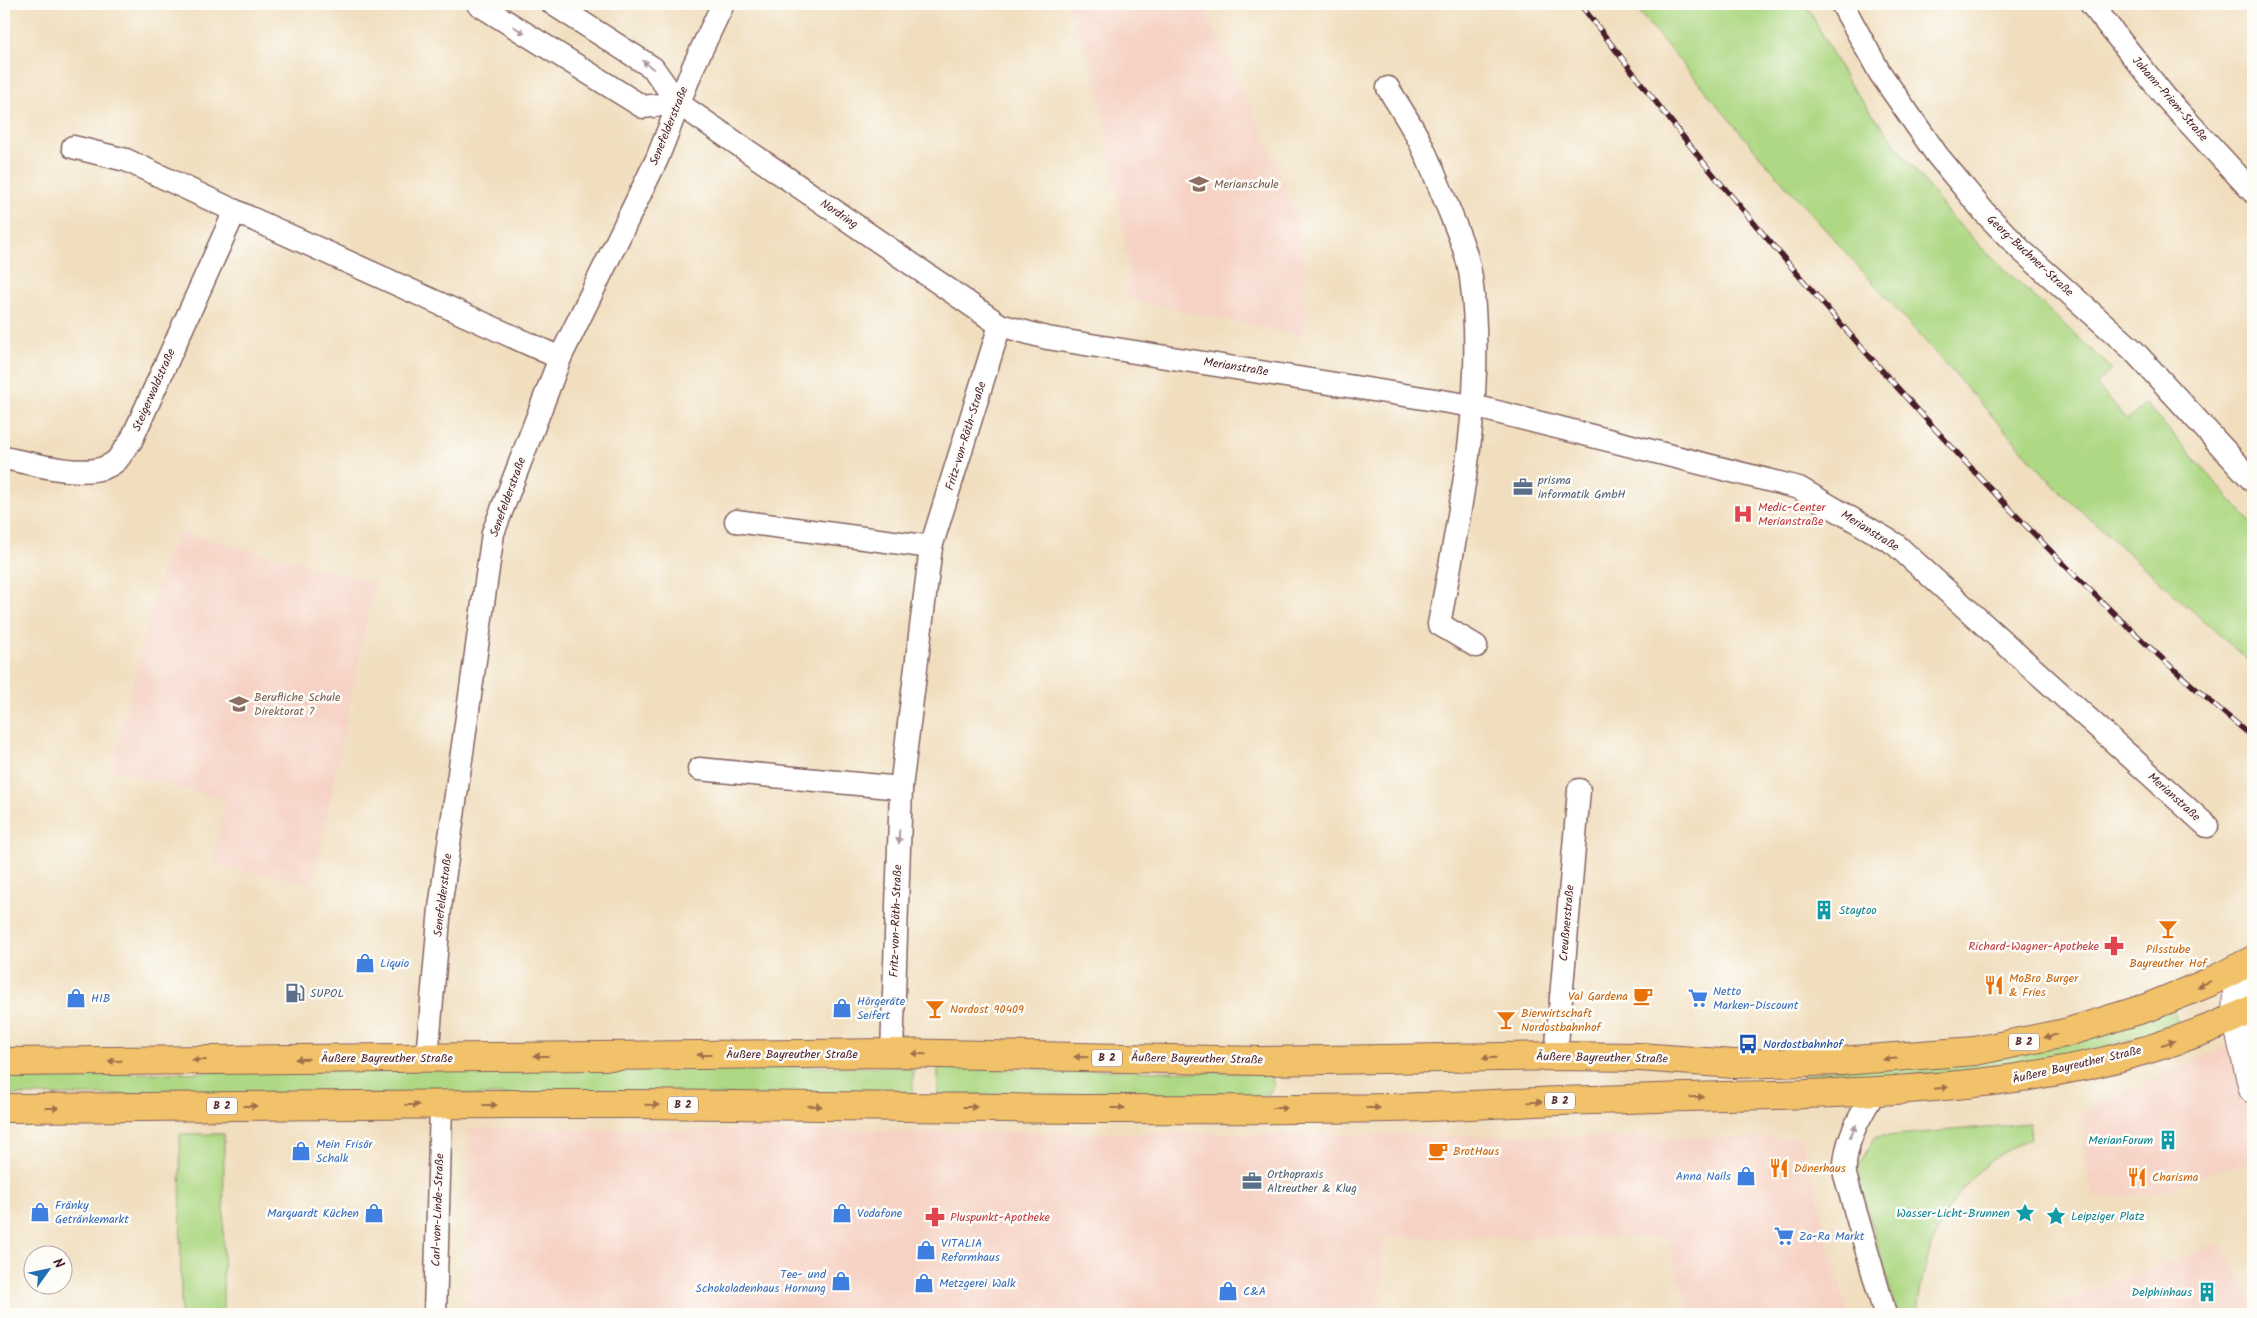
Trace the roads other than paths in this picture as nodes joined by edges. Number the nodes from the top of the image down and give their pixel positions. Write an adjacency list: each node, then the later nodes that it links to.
1 (478, 4): 7 (street, one-way to 7)
2 (553, 4): 7 (street, Nordring, one-way to 2)
3 (723, 4): 7 (street, Senefelderstraße)
4 (1842, 4): 15 (street, Georg-Buchner-Straße)
5 (2091, 4): 9 (street, Johann-Priem-Straße)
6 (1388, 88): 13 (street)
7 (678, 103): 11 (street, Nordring); 12 (street, Senefelderstraße)
8 (74, 147): 10 (street)
9 (2253, 192)
10 (235, 211): 12 (street); 14 (street, Steigerwaldstraße)
11 (1000, 325): 13 (street, Merianstraße); 17 (street, Fritz-von-Röth-Straße)
12 (560, 358): 27 (street, Senefelderstraße)
13 (1473, 406): 18 (street); 22 (street, Merianstraße)
14 (4, 458)
15 (2253, 481)
16 (736, 521): 17 (street)
17 (931, 547): 20 (street, Fritz-von-Röth-Straße)
18 (1476, 646)
19 (699, 769): 20 (street)
20 (900, 788): 25 (street, Fritz-von-Röth-Straße, one-way to 25)
21 (1579, 790): 26 (street, Creußnerstraße)
22 (2207, 826)
23 (2252, 970): 24 (street); 26 (main road, Äußere Bayreuther Straße / B 2, one-way to 26)
24 (2245, 1013): 29 (street); 30 (main road, Äußere Bayreuther Straße / B 2, one-way to 24)
25 (892, 1054): 26 (main road, Äußere Bayreuther Straße / B 2, one-way to 25); 27 (main road, Äußere Bayreuther Straße / B 2, one-way to 27)
26 (1556, 1056)
27 (427, 1058): 28 (main road, Äußere Bayreuther Straße / B 2, one-way to 28)
28 (4, 1062)
29 (2253, 1089)
30 (1875, 1091): 31 (main road, Äußere Bayreuther Straße / B 2, one-way to 30); 34 (street, one-way to 30)
31 (441, 1105): 32 (main road, Äußere Bayreuther Straße / B 2, one-way to 31); 33 (street, Carl-von-Linde-Straße)
32 (4, 1108)
33 (435, 1314)
34 (1885, 1314)

